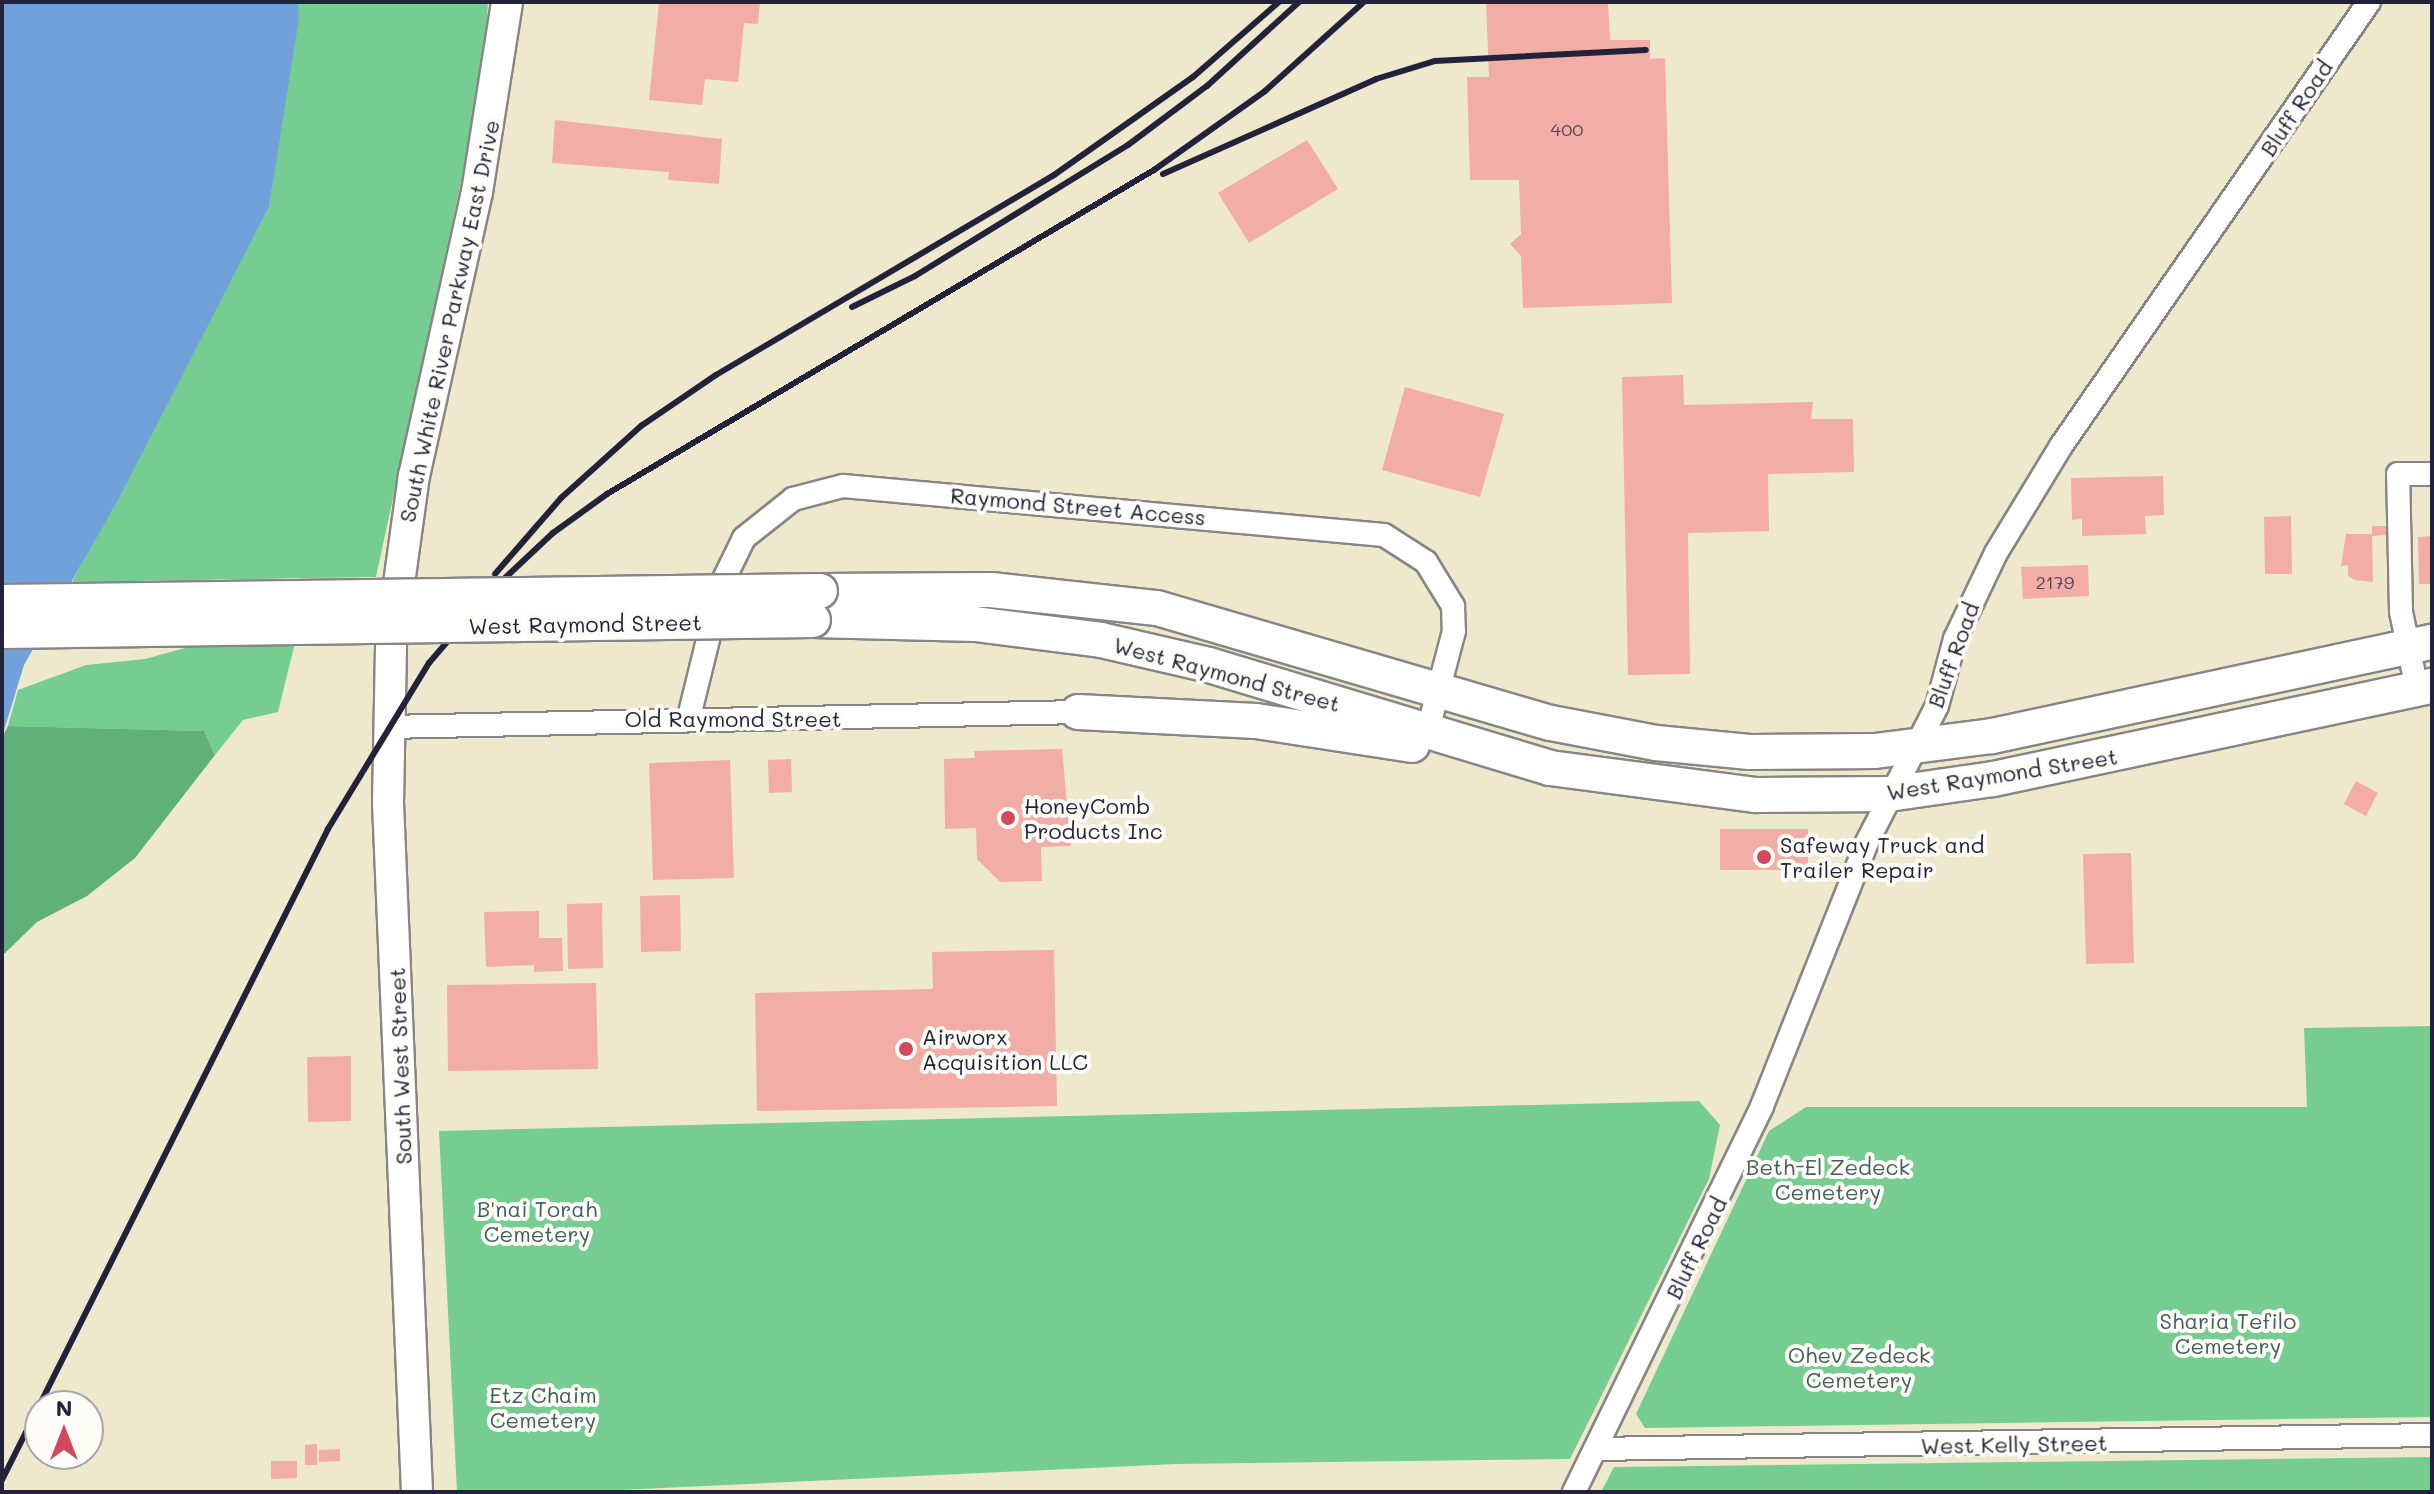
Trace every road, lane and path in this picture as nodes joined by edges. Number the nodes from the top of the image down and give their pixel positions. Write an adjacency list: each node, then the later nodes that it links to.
1 (507, 2): 7 (main road, South White River Parkway East Drive)
2 (2369, 2): 15 (street, Bluff Road)
3 (2432, 474): 8 (street)
4 (2, 602): 5 (main road, West Raymond Street, bridge)
5 (816, 606): 6 (main road, West Raymond Street, bridge); 10 (main road, West Raymond Street); 14 (main road, West Raymond Street)
6 (2, 631)
7 (391, 641): 13 (main road, South West Street)
8 (2420, 645): 9 (street); 15 (main road, West Raymond Street)
9 (2425, 687): 17 (main road, West Raymond Street)
10 (1440, 691): 12 (street, Raymond Street Access); 14 (street, Raymond Street Access); 15 (main road, West Raymond Street)
11 (1078, 712): 12 (street, Old Raymond Street); 16 (main road)
12 (689, 717): 13 (street, Old Raymond Street)
13 (387, 727): 20 (main road, South West Street)
14 (1427, 733): 16 (main road, West Raymond Street)
15 (1913, 747): 17 (street, Bluff Road)
16 (1508, 758): 17 (main road, West Raymond Street)
17 (1889, 794): 19 (street, Bluff Road)
18 (2432, 1435): 19 (street, West Kelly Street)
19 (1596, 1449): 21 (street, Bluff Road)
20 (417, 1492)
21 (1574, 1492)

